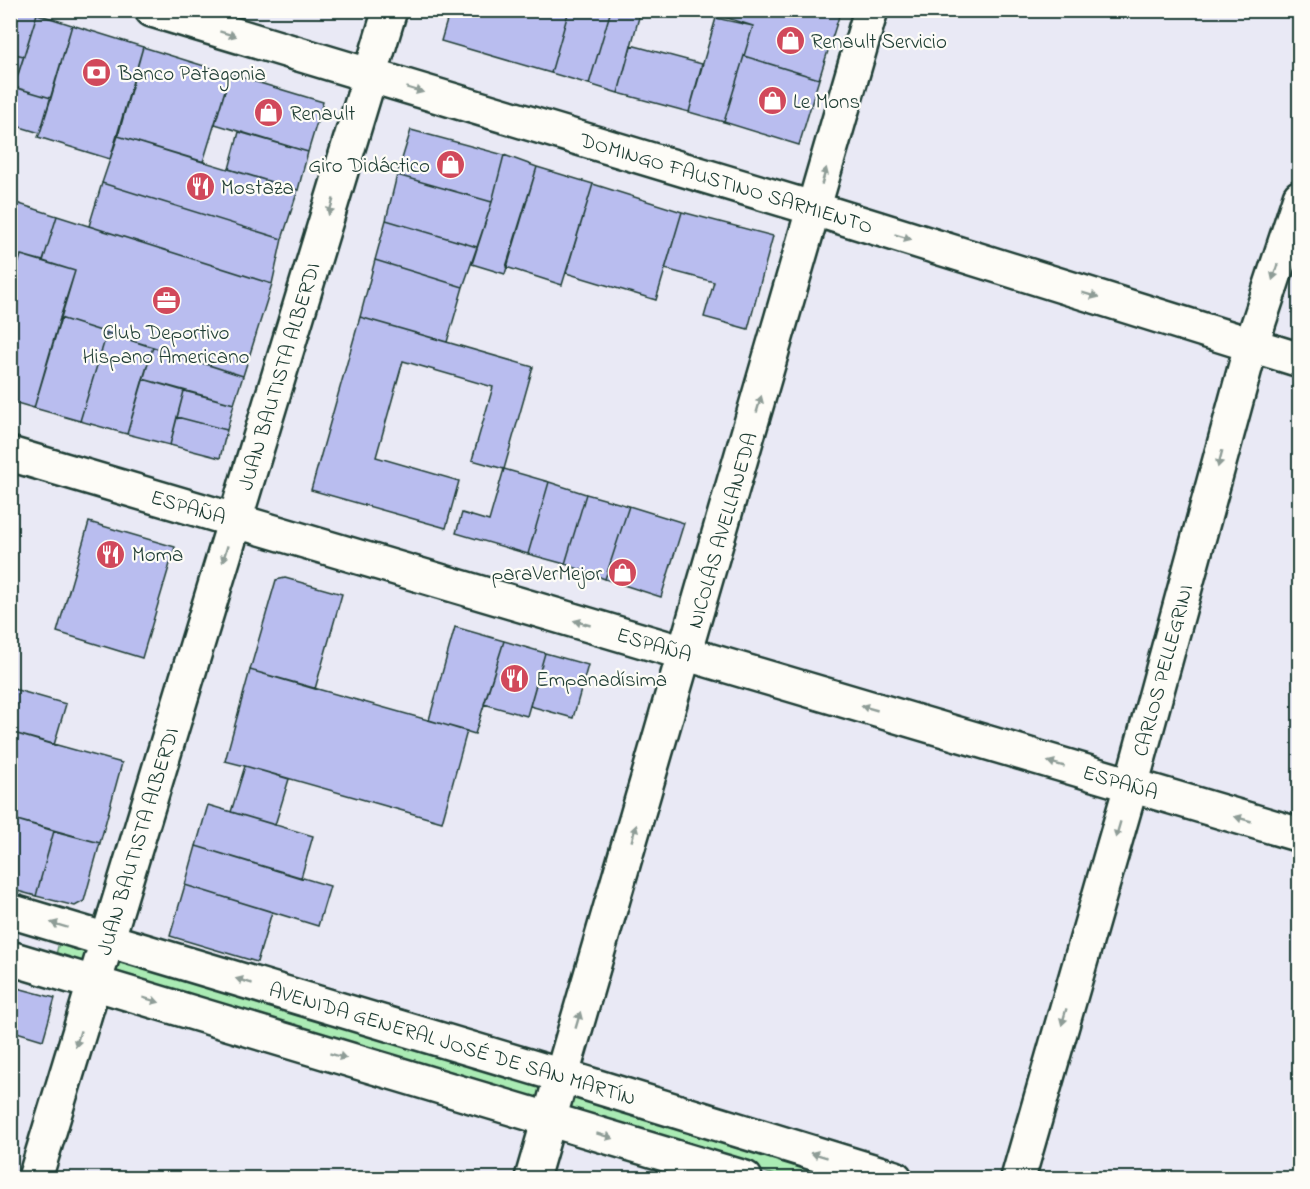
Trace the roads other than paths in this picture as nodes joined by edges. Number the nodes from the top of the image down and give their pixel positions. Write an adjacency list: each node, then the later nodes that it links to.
1 (152, 10): 4 (street, DOMINGO FAUSTINO SARMIENTO, one-way to 4)
2 (390, 10): 4 (street, JUAN BAUTISTA ALBERDI)
3 (871, 10): 6 (street, NICOLÁS AVELLANEDA, one-way to 3)
4 (370, 76): 6 (street, DOMINGO FAUSTINO SARMIENTO, one-way to 6); 10 (street, JUAN BAUTISTA ALBERDI, one-way to 10)
5 (1299, 197): 7 (street, CARLOS PELLEGRINI, one-way to 7)
6 (815, 209): 7 (street, DOMINGO FAUSTINO SARMIENTO, one-way to 7); 11 (street, NICOLÁS AVELLANEDA, one-way to 6)
7 (1251, 346): 8 (street, DOMINGO FAUSTINO SARMIENTO); 12 (street, CARLOS PELLEGRINI, one-way to 12)
8 (1299, 360)
9 (10, 454): 10 (street, ESPAÑA)
10 (235, 521): 11 (street, ESPAÑA, one-way to 10); 15 (street, JUAN BAUTISTA ALBERDI, one-way to 15)
11 (686, 654): 12 (street, ESPAÑA, one-way to 11); 18 (street, NICOLÁS AVELLANEDA, one-way to 11)
12 (1131, 786): 13 (street, ESPAÑA, one-way to 12); 24 (street, CARLOS PELLEGRINI, one-way to 24)
13 (1299, 835)
14 (10, 911): 15 (street, AVENIDA GENERAL JOSÉ DE SAN MARTÍN, one-way to 14)
15 (108, 940): 17 (street, JUAN BAUTISTA ALBERDI); 18 (street, AVENIDA GENERAL JOSÉ DE SAN MARTÍN, one-way to 15)
16 (10, 958): 17 (street, AVENIDA GENERAL JOSÉ DE SAN MARTÍN)
17 (95, 983): 19 (street, AVENIDA GENERAL JOSÉ DE SAN MARTÍN, one-way to 19); 20 (street, JUAN BAUTISTA ALBERDI, one-way to 20)
18 (562, 1076): 19 (street, NICOLÁS AVELLANEDA); 23 (street, AVENIDA GENERAL JOSÉ DE SAN MARTÍN, one-way to 18)
19 (549, 1119): 21 (street, NICOLÁS AVELLANEDA); 22 (street, AVENIDA GENERAL JOSÉ DE SAN MARTÍN, one-way to 22)
20 (35, 1179)
21 (532, 1179)
22 (745, 1179)
23 (895, 1179)
24 (1018, 1179)

